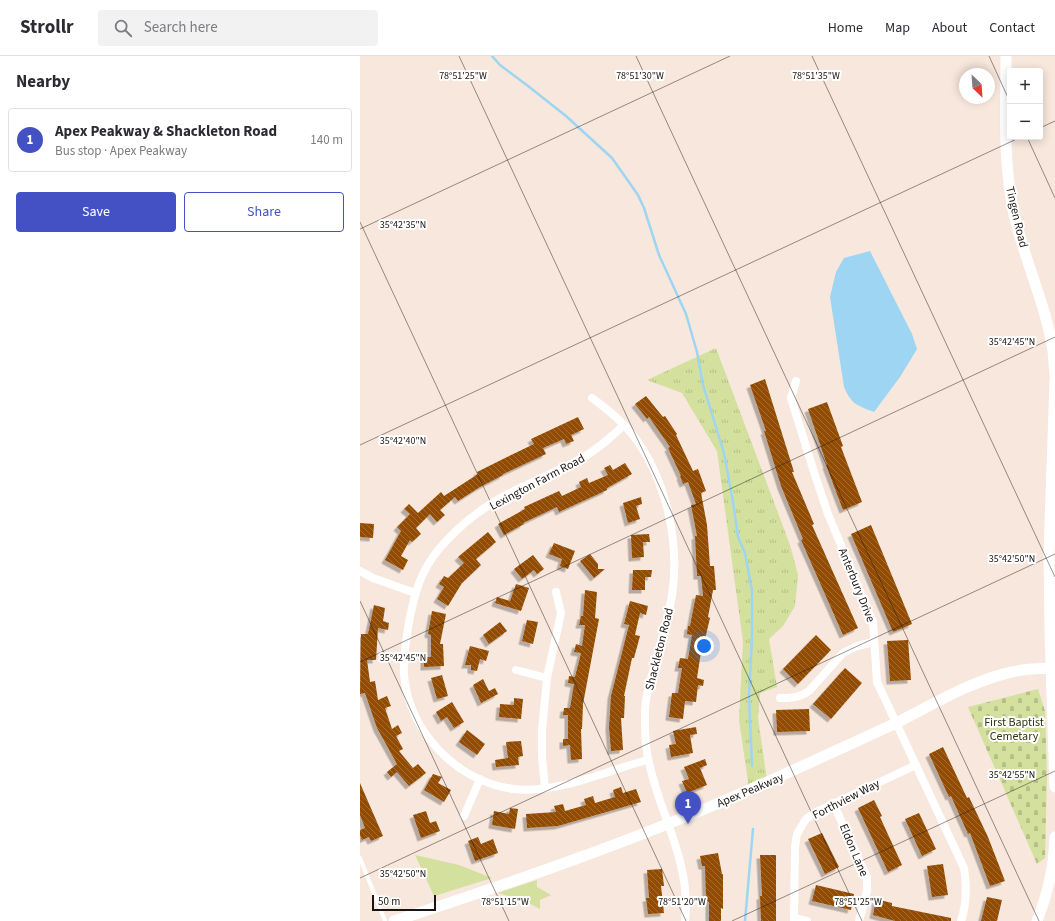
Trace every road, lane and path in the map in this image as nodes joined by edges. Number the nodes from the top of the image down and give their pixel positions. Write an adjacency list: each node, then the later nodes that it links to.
1 (1006, 56): 2 (street, Tingen Road)
2 (1055, 375)
3 (796, 381): 10 (street, Anterbury Drive)
4 (1055, 381): 11 (street)
5 (592, 398): 6 (street, Shackleton Road)
6 (624, 425): 9 (street, Lexington Farm Road); 16 (street, Shackleton Road)
7 (360, 571): 9 (street)
8 (556, 592): 13 (street)
9 (415, 593): 18 (street, Lexington Farm Road)
10 (874, 642): 14 (street); 15 (street, Anterbury Drive)
11 (1053, 668): 15 (street, Apex Peakway); 19 (street)
12 (516, 670): 13 (street)
13 (547, 678): 20 (street)
14 (780, 698)
15 (896, 723): 17 (street, Anterbury Drive); 23 (street, Apex Peakway)
16 (647, 760): 20 (street, Lexington Farm Road); 23 (street, Shackleton Road)
17 (916, 765): 21 (street, Forthview Way); 32 (street, Anterbury Drive)
18 (480, 779): 20 (street, Lexington Farm Road); 22 (street)
19 (1055, 787)
20 (545, 788)
21 (833, 803): 26 (street, Forthview Way); 31 (street, Eldon Lane)
22 (464, 816)
23 (668, 824): 28 (street, Apex Peakway); 29 (street, Shackleton Road)
24 (1055, 837): 33 (street)
25 (360, 858): 27 (lane)
26 (794, 920): 30 (street)
27 (385, 921)
28 (394, 921)
29 (685, 921)
30 (807, 921)
31 (859, 921)
32 (961, 921)
33 (1036, 921)

